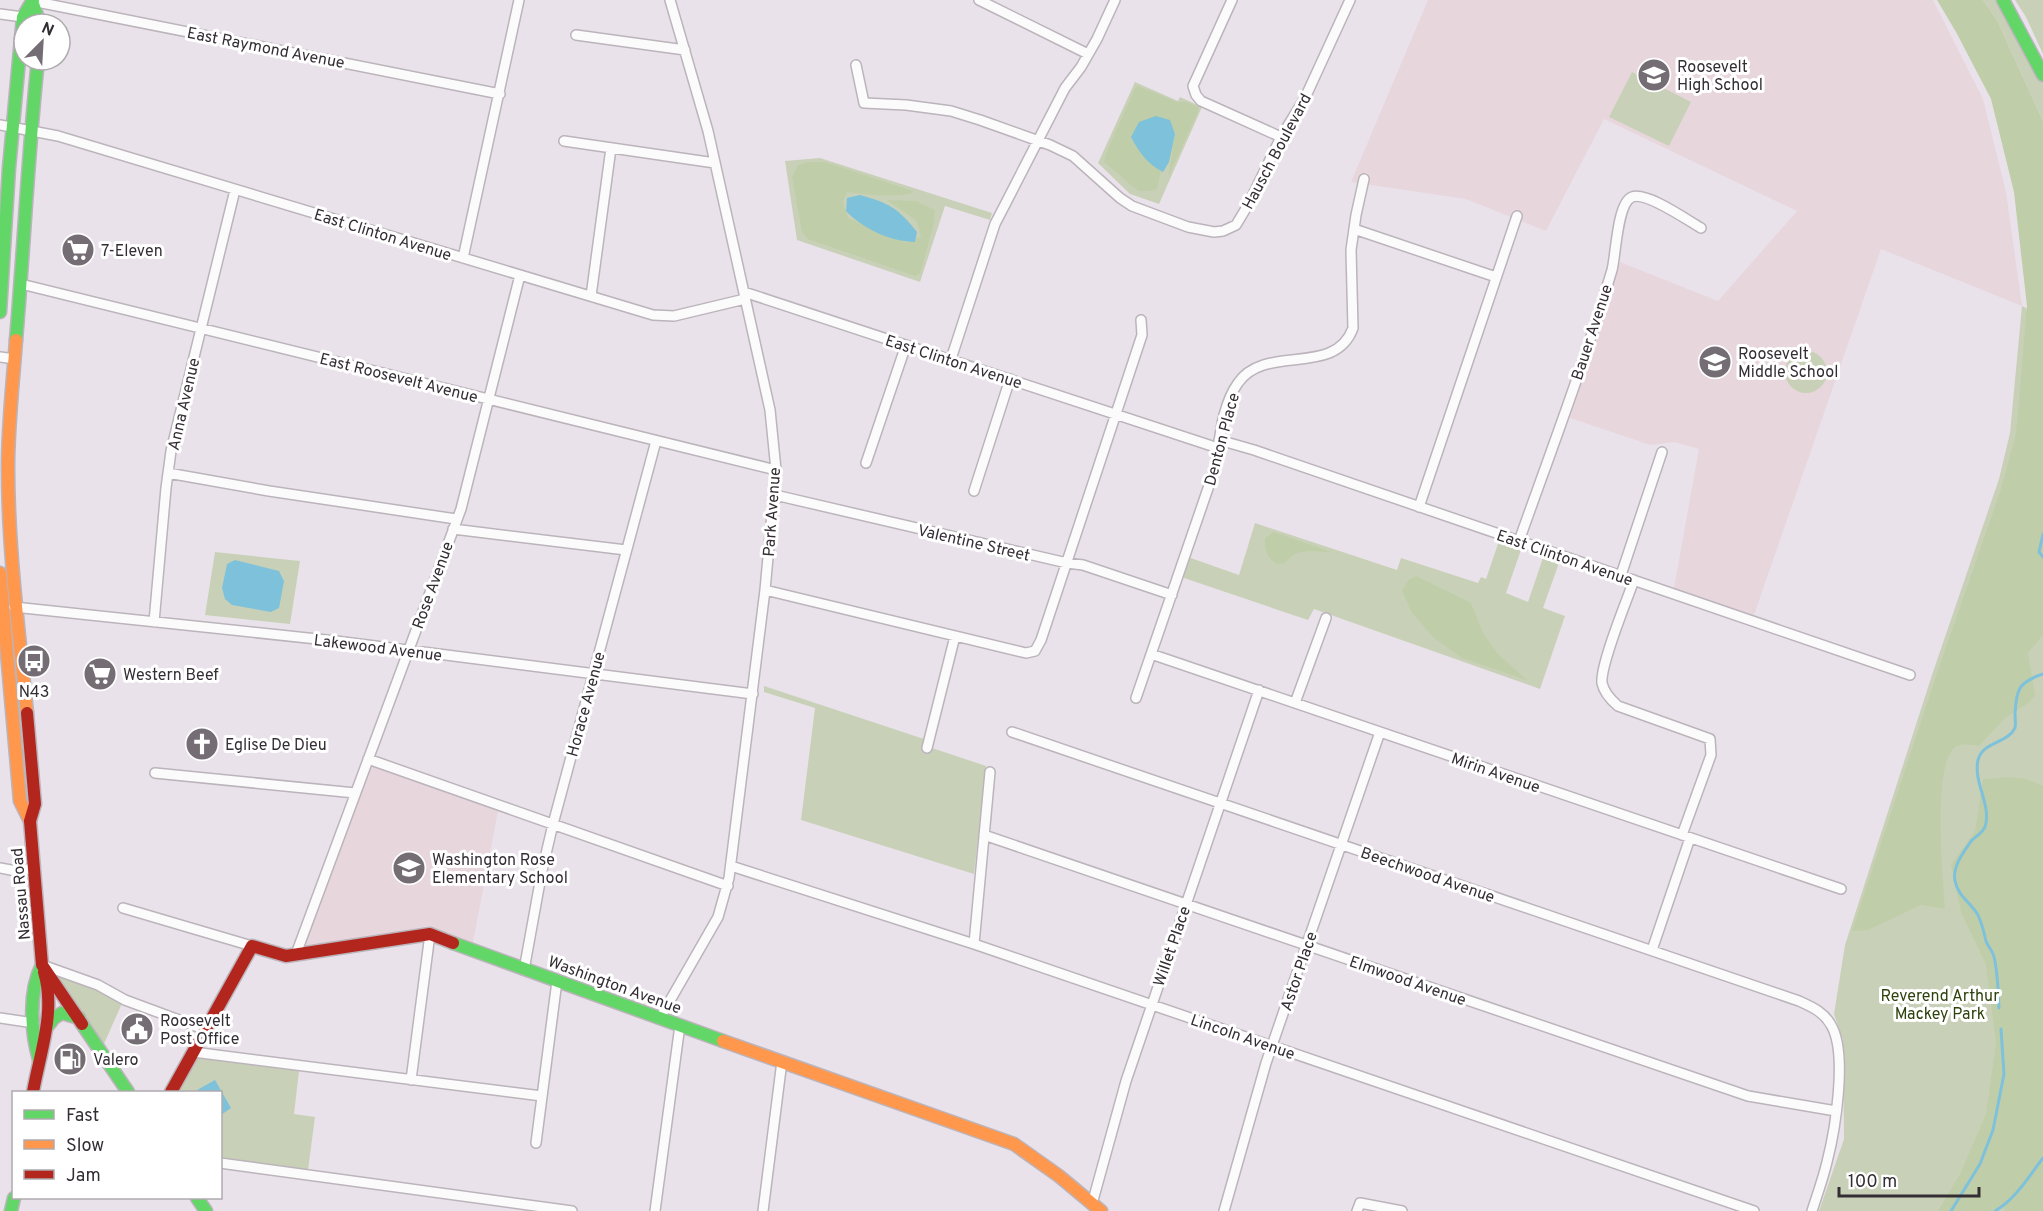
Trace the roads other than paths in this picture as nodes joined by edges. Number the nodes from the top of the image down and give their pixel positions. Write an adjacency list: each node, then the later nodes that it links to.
1 (33, 0): 16 (street, East Raymond Avenue)
2 (519, 0): 16 (street)
3 (670, 0): 10 (street, Park Avenue)
4 (979, 0): 11 (street)
5 (1115, 0): 11 (street)
6 (1232, 0): 19 (street)
7 (1350, 0): 19 (street, Hausch Boulevard)
8 (2003, 0): 15 (main road)
9 (576, 35): 10 (street)
10 (685, 50): 23 (street, Park Avenue)
11 (1088, 54): 21 (street)
12 (856, 65): 21 (street, Hausch Boulevard)
13 (23, 72): 18 (main road, Nassau Road)
14 (35, 72): 18 (main road, Nassau Road)
15 (2043, 75)
16 (500, 94): 30 (street)
17 (0, 125): 18 (street, East Clinton Avenue)
18 (22, 130): 25 (street, East Clinton Avenue); 29 (main road, Nassau Road); 33 (main road, Nassau Road)
19 (1281, 137): 21 (street, Hausch Boulevard)
20 (564, 141): 22 (street)
21 (1037, 141): 42 (street)
22 (611, 148): 23 (street); 34 (street)
23 (715, 162): 35 (street, Park Avenue)
24 (1364, 179): 28 (street, Denton Place)
25 (235, 189): 30 (street, East Clinton Avenue); 38 (street, Anna Avenue)
26 (1517, 216): 32 (street)
27 (1701, 228): 58 (street, Bauer Avenue)
28 (1354, 229): 32 (street); 47 (street, Denton Place)
29 (3, 230): 36 (main road, Nassau Road)
30 (463, 258): 31 (street, East Clinton Avenue)
31 (520, 275): 34 (street, East Clinton Avenue); 44 (street, Rose Avenue)
32 (1496, 277): 55 (street)
33 (21, 284): 38 (street, East Roosevelt Avenue); 41 (main road, Nassau Road)
34 (591, 296): 35 (street, East Clinton Avenue)
35 (744, 296): 39 (street, East Clinton Avenue); 50 (street, Park Avenue)
36 (0, 312)
37 (1141, 320): 45 (street)
38 (200, 328): 44 (street, East Roosevelt Avenue); 51 (street, Anna Avenue)
39 (906, 345): 42 (street, East Clinton Avenue); 49 (street)
40 (0, 357): 41 (street)
41 (15, 359): 52 (main road, Nassau Road)
42 (951, 359): 43 (street, East Clinton Avenue)
43 (1010, 380): 45 (street, East Clinton Avenue); 53 (street)
44 (490, 400): 46 (street, East Roosevelt Avenue); 56 (street, Rose Avenue)
45 (1116, 414): 47 (street, East Clinton Avenue); 60 (street)
46 (656, 441): 50 (street, East Roosevelt Avenue); 59 (street, Horace Avenue)
47 (1218, 444): 55 (street, East Clinton Avenue); 65 (street, Denton Place)
48 (1662, 452): 62 (street)
49 (867, 463)
50 (776, 470): 54 (street, Park Avenue)
51 (168, 473): 56 (street); 69 (street, Anna Avenue)
52 (4, 482): 67 (main road, Nassau Road)
53 (974, 491)
54 (775, 495): 60 (street, Valentine Street); 64 (street, Park Avenue)
55 (1419, 507): 58 (street, East Clinton Avenue)
56 (456, 519): 57 (street, Rose Avenue)
57 (453, 529): 59 (street); 71 (street, Rose Avenue)
58 (1520, 541): 62 (street, East Clinton Avenue)
59 (626, 550): 74 (street, Horace Avenue)
60 (1067, 563): 65 (street, Valentine Street); 70 (street)
61 (0, 573): 66 (main road, Nassau Road)
62 (1621, 575): 63 (street, East Clinton Avenue)
63 (1634, 580): 75 (street, East Clinton Avenue); 92 (street)
64 (765, 590): 70 (street); 78 (street, Park Avenue)
65 (1172, 595): 72 (street, Denton Place)
66 (2, 606): 67 (street, Lakewood Avenue); 73 (main road, Nassau Road)
67 (17, 607): 69 (street, Lakewood Avenue); 77 (main road, Nassau Road)
68 (1326, 618): 80 (street)
69 (154, 622): 71 (street, Lakewood Avenue)
70 (955, 636): 83 (street)
71 (408, 651): 74 (street, Lakewood Avenue); 84 (street, Rose Avenue)
72 (1151, 654): 76 (street, Mirin Avenue); 79 (street, Denton Place)
73 (4, 673): 77 (main road); 89 (main road, Nassau Road)
74 (593, 673): 78 (street, Lakewood Avenue); 90 (street, Horace Avenue)
75 (1910, 675)
76 (1259, 690): 80 (street, Mirin Avenue); 88 (street, Willet Place)
77 (25, 694): 89 (main road, Nassau Road)
78 (753, 694): 94 (street, Park Avenue)
79 (1136, 698)
80 (1295, 703): 82 (street, Mirin Avenue)
81 (1012, 732): 88 (street, Beechwood Avenue)
82 (1380, 732): 92 (street, Mirin Avenue); 93 (street, Astor Place)
83 (927, 748)
84 (368, 759): 87 (street, Rose Avenue); 90 (street)
85 (990, 772): 91 (street)
86 (155, 773): 87 (street)
87 (355, 793): 106 (street, Rose Avenue)
88 (1220, 803): 93 (street, Beechwood Avenue); 99 (street, Willet Place)
89 (30, 821): 96 (main road, Nassau Road)
90 (553, 824): 97 (street); 108 (street, Horace Avenue)
91 (984, 835): 99 (street, Elmwood Avenue); 102 (street)
92 (1686, 837): 98 (street, Mirin Avenue); 105 (street)
93 (1342, 844): 103 (street, Astor Place); 105 (street, Beechwood Avenue)
94 (731, 866): 97 (street, Park Avenue); 102 (street, Lincoln Avenue)
95 (0, 868): 96 (street)
96 (34, 868): 107 (main road, Nassau Road)
97 (728, 886): 113 (street, Park Avenue)
98 (1841, 890)
99 (1186, 904): 103 (street, Elmwood Avenue); 110 (street, Willet Place)
100 (123, 908): 104 (street)
101 (430, 934): 106 (main road, Washington Avenue); 108 (main road, Washington Avenue); 122 (street)
102 (974, 944): 110 (street, Lincoln Avenue)
103 (1307, 945): 118 (street, Astor Place); 127 (street, Elmwood Avenue)
104 (252, 946): 106 (main road, Washington Avenue); 117 (main road)
105 (1652, 950): 127 (street, Beechwood Avenue)
106 (296, 954)
107 (42, 965): 112 (main road); 114 (main road, Nassau Road); 116 (main road, Nassau Road); 117 (street)
108 (524, 970): 109 (main road, Washington Avenue)
109 (557, 981): 113 (main road, Washington Avenue); 126 (street)
110 (1151, 1005): 118 (street, Lincoln Avenue); 130 (street, Willet Place)
111 (0, 1018): 114 (street)
112 (79, 1018): 116 (main road); 124 (main road)
113 (660, 1018): 115 (main road, Washington Avenue)
114 (34, 1023): 120 (main road, Nassau Road)
115 (681, 1025): 121 (main road, Washington Avenue); 132 (street)
116 (47, 1028): 120 (main road, Nassau Road)
117 (206, 1030): 119 (main road)
118 (1272, 1046): 134 (street, Astor Place); 137 (street, Lincoln Avenue)
119 (194, 1052): 122 (street); 125 (main road)
120 (39, 1060): 123 (main road, Nassau Road)
121 (782, 1061): 130 (main road, Washington Avenue); 133 (street)
122 (411, 1080): 126 (street)
123 (33, 1091)
124 (127, 1091)
125 (172, 1091)
126 (542, 1096): 128 (street)
127 (1836, 1111): 138 (street)
128 (536, 1143)
129 (222, 1163): 131 (street)
130 (1096, 1207)
131 (572, 1211)
132 (655, 1211)
133 (762, 1211)
134 (1224, 1211)
135 (1357, 1211): 136 (street)
136 (1402, 1211)
137 (1754, 1211)
138 (1812, 1211)

